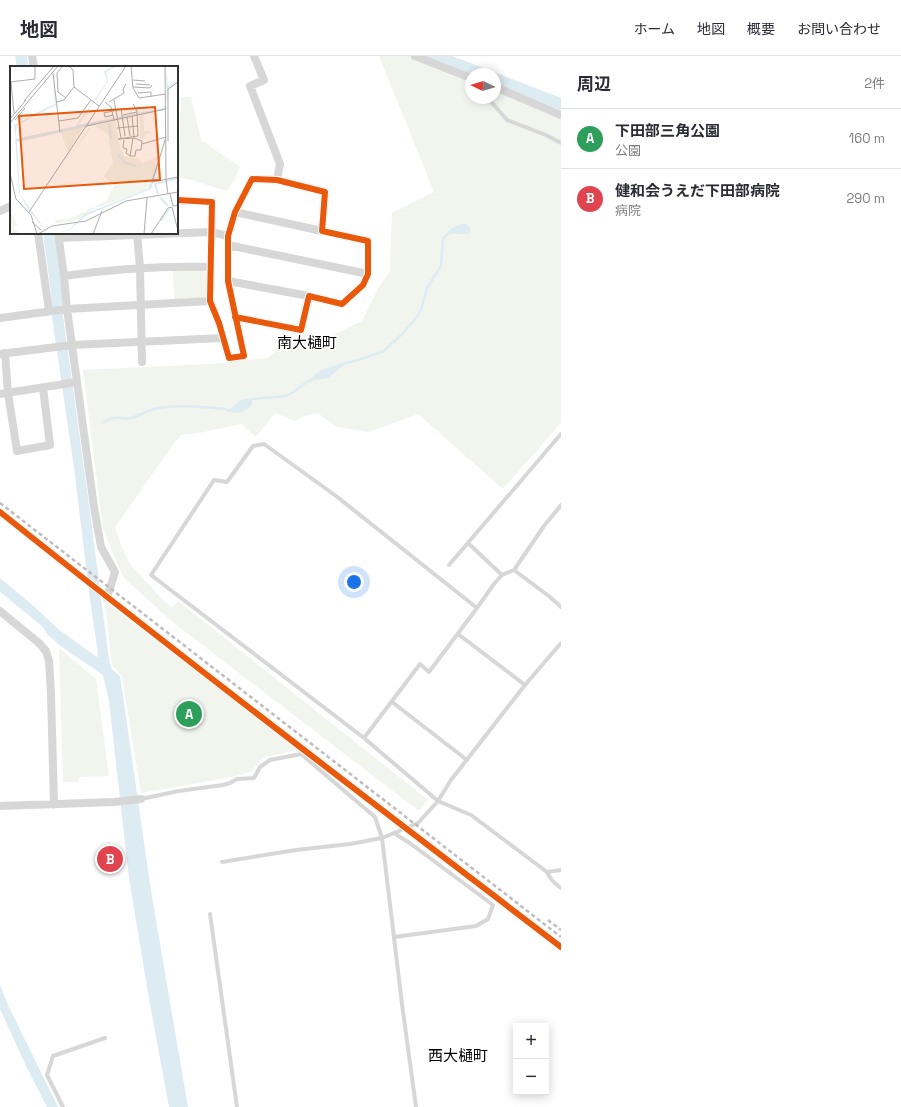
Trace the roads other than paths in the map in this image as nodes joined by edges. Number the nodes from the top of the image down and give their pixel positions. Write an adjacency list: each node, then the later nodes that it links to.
1 (32, 56): 4 (street)
2 (254, 56): 10 (street)
3 (415, 56): 5 (street)
4 (34, 66)
5 (465, 76)
6 (501, 90): 8 (street)
7 (493, 104): 9 (lane)
8 (561, 115)
9 (561, 143)
10 (277, 180): 14 (street); 15 (street)
11 (178, 200): 16 (street)
12 (10, 206): 13 (street)
13 (0, 211)
14 (236, 212): 15 (street); 21 (street)
15 (322, 231): 25 (street)
16 (211, 232): 17 (street); 21 (street); 23 (street)
17 (178, 233)
18 (38, 234): 32 (street)
19 (137, 234): 20 (street); 24 (street)
20 (58, 236): 26 (street)
21 (228, 236): 22 (street)
22 (228, 245): 25 (street); 27 (street)
23 (211, 266): 24 (street); 29 (street)
24 (140, 268): 26 (street); 30 (street)
25 (368, 274): 28 (street)
26 (64, 276): 31 (street)
27 (228, 280): 28 (street); 33 (street)
28 (309, 296): 33 (street)
29 (210, 301): 30 (street); 35 (street)
30 (140, 304): 31 (street); 36 (street)
31 (67, 309): 32 (street); 37 (street)
32 (48, 311): 34 (street)
33 (235, 317): 35 (street)
34 (0, 318)
35 (223, 338): 36 (street)
36 (142, 342): 37 (street); 39 (street)
37 (72, 345): 38 (street); 40 (street)
38 (3, 354): 42 (street)
39 (142, 362)
40 (77, 382): 41 (street); 50 (street)
41 (43, 388): 42 (street); 42 (street)
42 (4, 393)
43 (561, 434): 46 (lane)
44 (561, 505): 48 (lane)
45 (0, 512): 50 (street)
46 (468, 543): 47 (lane); 49 (lane)
47 (449, 566)
48 (514, 570): 49 (lane); 51 (lane)
49 (502, 574): 52 (lane)
50 (107, 598): 64 (street)
51 (561, 607)
52 (477, 608): 54 (lane); 58 (lane)
53 (0, 611): 62 (street)
54 (458, 634): 56 (lane); 57 (lane)
55 (561, 643): 56 (lane)
56 (525, 685): 59 (lane)
57 (392, 702): 58 (lane); 59 (lane)
58 (364, 738): 61 (lane)
59 (466, 760): 61 (lane)
60 (141, 799): 62 (street); 66 (lane)
61 (438, 801): 64 (lane); 69 (lane)
62 (54, 805): 63 (street)
63 (0, 806)
64 (405, 828): 65 (lane); 73 (street)
65 (394, 833): 66 (lane); 72 (lane)
66 (382, 838): 67 (lane); 72 (lane)
67 (222, 862)
68 (561, 870): 69 (lane)
69 (547, 872): 70 (lane)
70 (561, 888)
71 (210, 914): 76 (lane)
72 (394, 937): 77 (lane)
73 (561, 947)
74 (105, 1038): 75 (lane)
75 (63, 1107)
76 (237, 1107)
77 (416, 1107)

